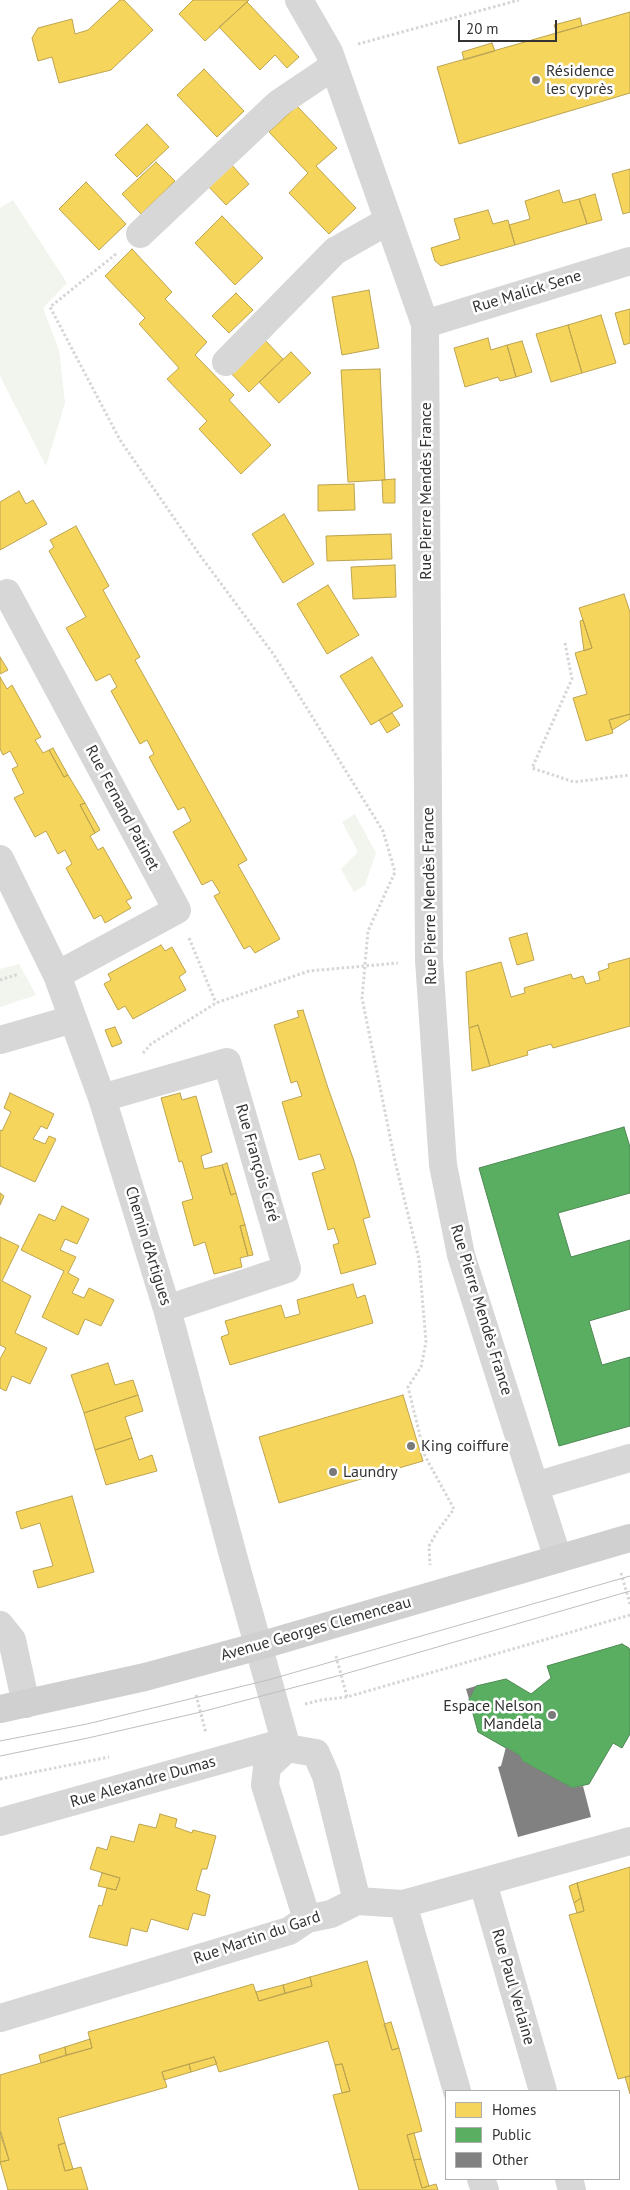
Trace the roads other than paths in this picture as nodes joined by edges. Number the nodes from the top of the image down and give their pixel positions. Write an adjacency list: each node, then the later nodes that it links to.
1 (299, 0): 2 (street, Rue Pierre Mendès France)
2 (332, 59): 3 (street, Rue Pierre Mendès France); 4 (street)
3 (388, 221): 6 (street, Rue Pierre Mendès France); 7 (street)
4 (140, 234)
5 (630, 261): 6 (street, Rue Malick Sene)
6 (425, 324): 16 (street, Rue Pierre Mendès France)
7 (226, 362)
8 (0, 596): 10 (street, Rue Fernand Patinet)
9 (0, 859): 10 (street, Chemin d'Artigues)
10 (57, 976): 11 (street, Chemin d'Artigues)
11 (73, 1019): 12 (street); 13 (street, Chemin d'Artigues)
12 (0, 1040)
13 (102, 1098): 14 (street, Chemin d'Artigues); 14 (street, Rue François Céré)
14 (168, 1309): 20 (street, Chemin d'Artigues)
15 (630, 1458): 16 (street)
16 (535, 1486): 18 (street, Rue Pierre Mendès France)
17 (630, 1538): 18 (street, Avenue Georges Clemenceau)
18 (558, 1559): 20 (street, Avenue Georges Clemenceau)
19 (0, 1625): 21 (street)
20 (259, 1646): 21 (street, Avenue Georges Clemenceau); 22 (street, Chemin d'Artigues)
21 (13, 1706)
22 (286, 1745): 23 (street, Rue Alexandre Dumas); 26 (street); 28 (street)
23 (0, 1822)
24 (630, 1841): 25 (street)
25 (483, 1883): 27 (street); 31 (street, Rue Paul Verlaine)
26 (357, 1901): 27 (street); 28 (street, Rue Martin du Gard)
27 (403, 1904): 30 (street)
28 (307, 1919): 29 (street, Rue Martin du Gard)
29 (0, 2018)
30 (456, 2090)
31 (543, 2090)

